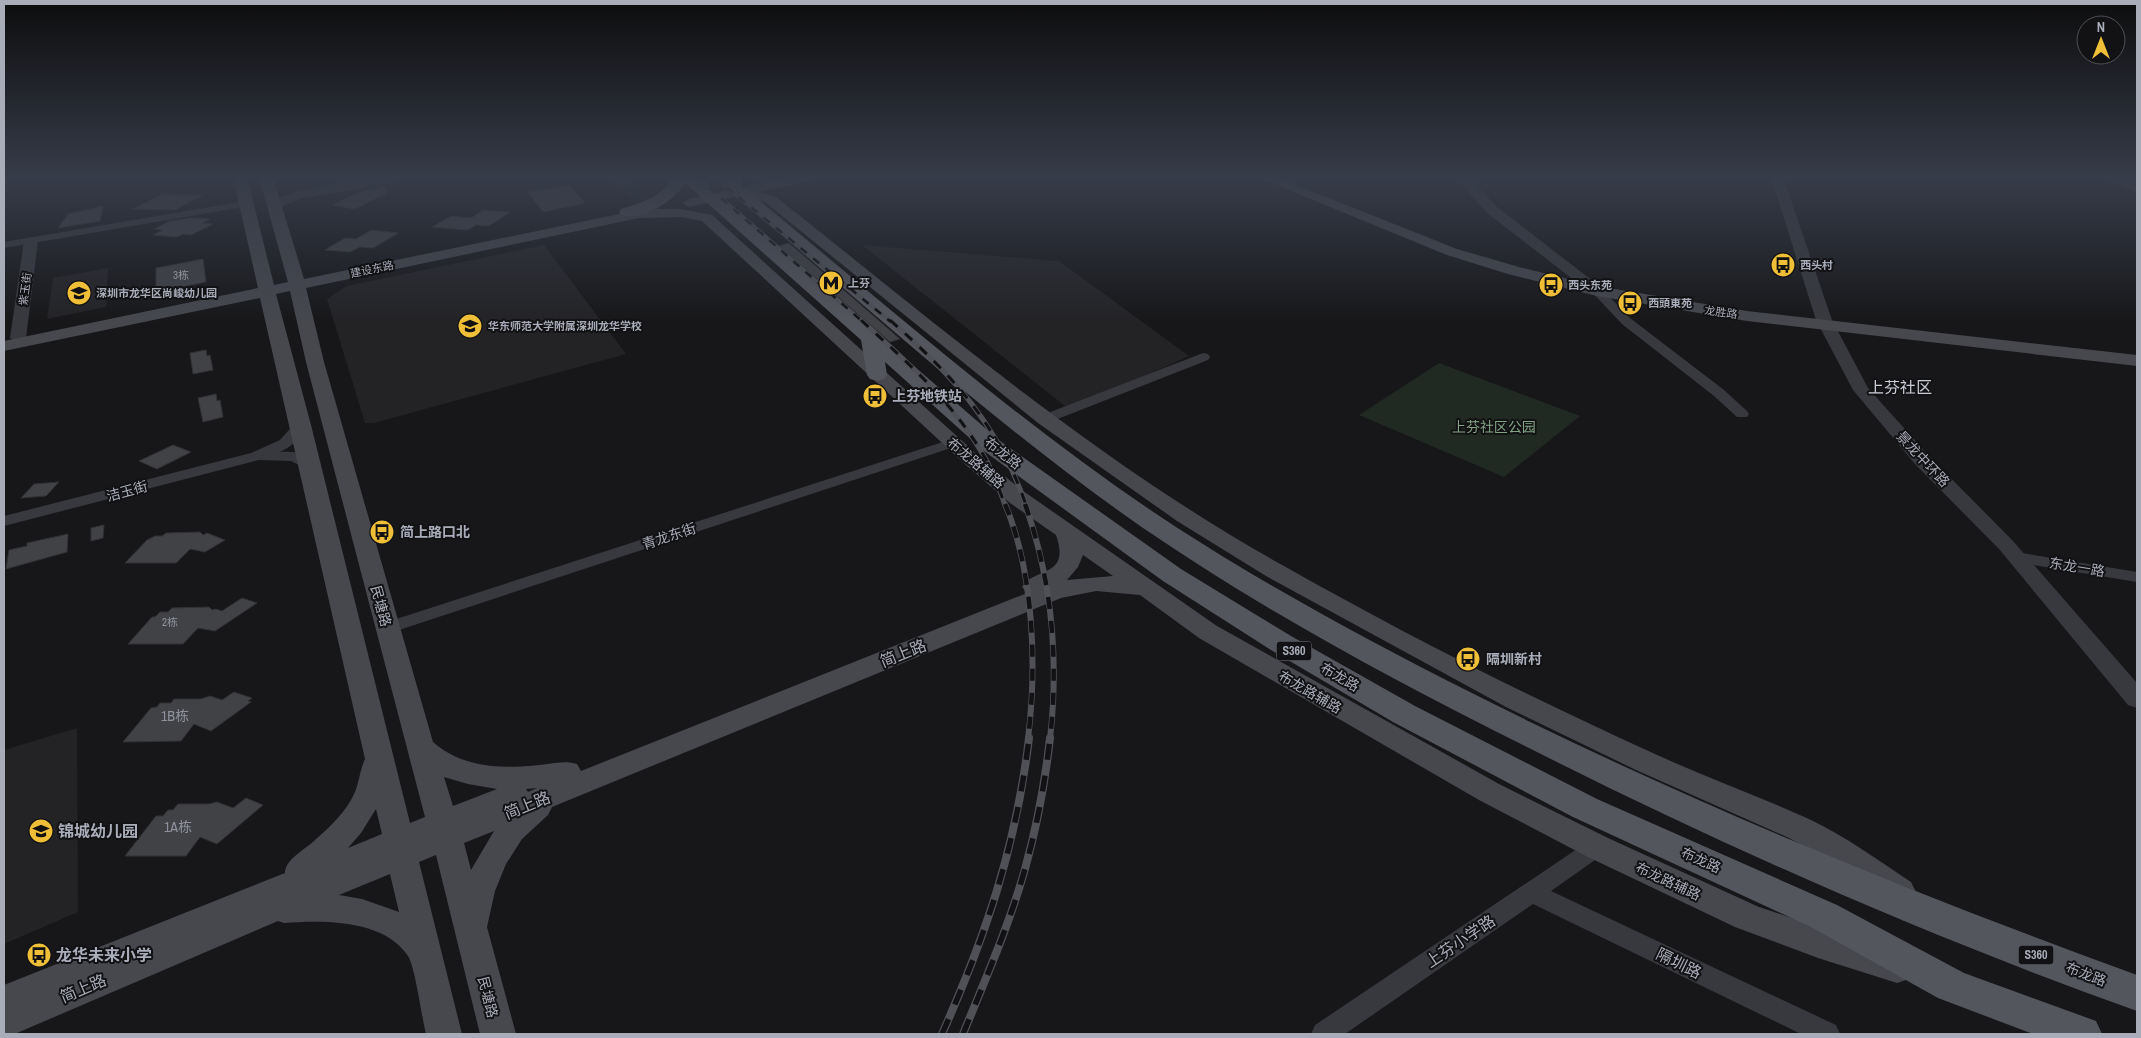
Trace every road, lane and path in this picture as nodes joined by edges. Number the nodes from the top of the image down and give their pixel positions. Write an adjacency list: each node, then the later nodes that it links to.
1 (122, 225): 13 (street)
2 (250, 225): 17 (main road)
3 (280, 225): 15 (main road, 民塘路)
4 (573, 225): 15 (main road, 建设东路)
5 (729, 225): 24 (main road, 布龙路辅路)
6 (734, 225): 19 (main road, 布龙路 / S360)
7 (783, 225): 47 (main road, 布龙路 / S360)
8 (803, 225): 26 (main road)
9 (1384, 225): 16 (main road, 龙胜路)
10 (1397, 225): 16 (main road, 龙胜路)
11 (1512, 225): 16 (street)
12 (1792, 225): 18 (street, 景龙中环路)
13 (32, 241): 14 (street); 20 (street, 紫玉街)
14 (4, 245)
15 (296, 283): 17 (main road, 建设东路); 37 (main road, 民塘路)
16 (1593, 288): 18 (main road, 龙胜路); 25 (street)
17 (266, 289): 20 (main road, 建设东路); 27 (main road)
18 (1826, 323): 21 (main road, 龙胜路); 23 (main road, 龙胜路); 33 (street, 景龙中环路)
19 (870, 338): 24 (main road); 50 (main road, 布龙路 / S360)
20 (8, 341)
21 (2137, 355)
22 (1204, 357): 26 (street)
23 (2137, 361)
24 (877, 375): 28 (main road, 布龙路辅路)
25 (1742, 414)
26 (1044, 419): 47 (main road)
27 (301, 425): 29 (street, 洁玉街); 30 (main road)
28 (952, 443): 32 (main road, 布龙路辅路); 37 (street, 青龙东街)
29 (249, 459): 30 (street); 31 (street, 洁玉街)
30 (310, 465): 40 (main road)
31 (4, 521)
32 (1066, 532): 35 (main road); 36 (main road, 布龙路辅路)
33 (2016, 557): 34 (street, 东龙一路); 38 (street, 景龙中环路)
34 (2137, 577)
35 (1048, 588): 36 (main road); 41 (main road, 简上路)
36 (1145, 589): 44 (main road, 布龙路辅路)
37 (387, 628): 39 (main road, 民塘路)
38 (2137, 699)
39 (420, 745): 41 (main road); 42 (main road, 民塘路)
40 (379, 759): 43 (main road); 46 (main road)
41 (565, 781): 42 (main road, 简上路); 48 (main road)
42 (444, 830): 43 (main road, 简上路); 48 (main road, 民塘路)
43 (401, 847): 46 (main road, 简上路); 49 (main road)
44 (1597, 847): 45 (street, 上芬小学路); 50 (main road, 布龙路辅路)
45 (1531, 892): 56 (street, 上芬小学路); 57 (street, 隔圳路)
46 (261, 904): 49 (main road); 52 (main road, 简上路); 53 (main road, 简上路)
47 (1935, 915): 51 (main road, 布龙路 / S360)
48 (471, 930): 55 (main road, 民塘路)
49 (426, 952): 54 (main road)
50 (1952, 986): 58 (main road, 布龙路 / S360)
51 (2137, 993)
52 (4, 1001)
53 (4, 1021)
54 (444, 1034)
55 (498, 1034)
56 (1324, 1034)
57 (1827, 1034)
58 (2082, 1034)

